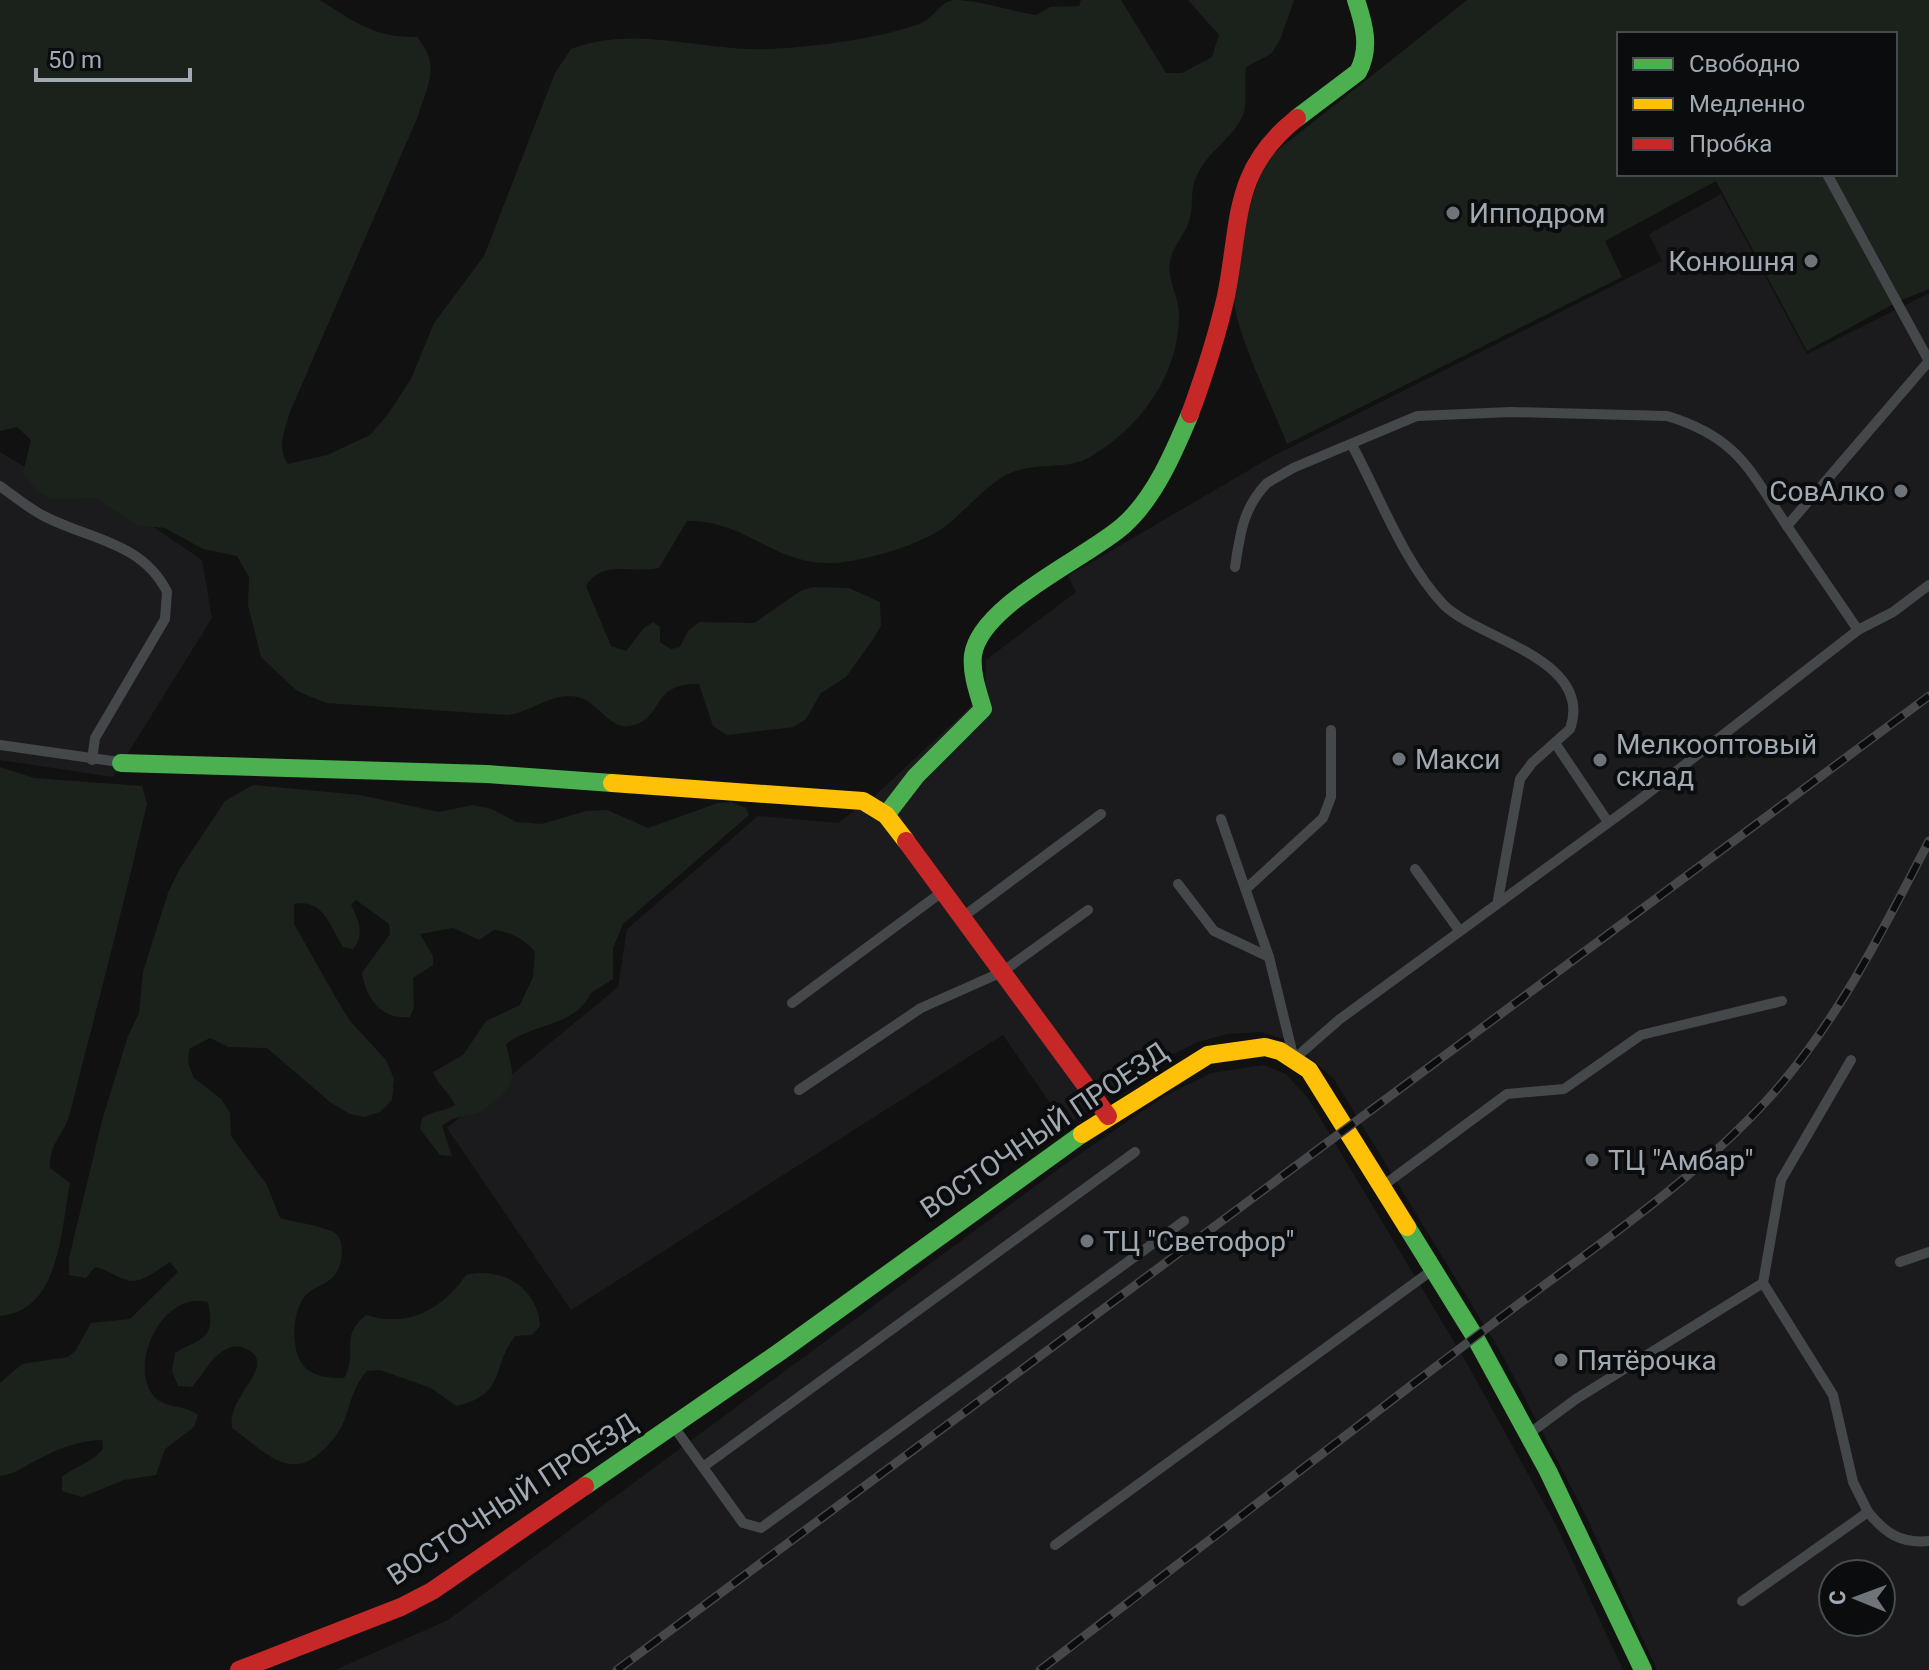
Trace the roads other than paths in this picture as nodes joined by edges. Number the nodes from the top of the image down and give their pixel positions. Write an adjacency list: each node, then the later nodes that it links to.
1 (1356, 0): 16 (street)
2 (1828, 176): 3 (lane)
3 (1929, 361): 6 (lane)
4 (1352, 445): 6 (lane); 7 (lane); 11 (lane)
5 (0, 486): 13 (lane)
6 (1787, 526): 9 (lane)
7 (1235, 567)
8 (1929, 585): 9 (lane)
9 (1858, 630): 18 (lane)
10 (1331, 730): 21 (lane)
11 (1555, 743): 18 (lane); 23 (lane)
12 (0, 745): 13 (lane)
13 (92, 760): 14 (lane)
14 (121, 763): 16 (street)
15 (1101, 814): 25 (lane)
16 (886, 815): 22 (street)
17 (1221, 819): 21 (lane)
18 (1608, 822): 23 (lane)
19 (1415, 869): 26 (lane)
20 (1178, 884): 27 (lane)
21 (1246, 889): 27 (lane)
22 (943, 891): 25 (street); 30 (lane)
23 (1498, 900): 26 (lane)
24 (1088, 910): 28 (lane)
25 (962, 917): 28 (street)
26 (1459, 930): 31 (lane)
27 (1269, 957): 31 (lane)
28 (1002, 972): 33 (lane); 34 (street)
29 (1782, 1001): 36 (lane)
30 (792, 1003)
31 (1294, 1059): 34 (street, ВОСТОЧНЫЙ ПРОЕЗД); 36 (street, ВОСТОЧНЫЙ ПРОЕЗД)
32 (1851, 1060): 41 (lane)
33 (799, 1090)
34 (1108, 1116): 42 (street, ВОСТОЧНЫЙ ПРОЕЗД)
35 (1135, 1152): 44 (lane)
36 (1382, 1186): 40 (street, ВОСТОЧНЫЙ ПРОЕЗД)
37 (1184, 1221): 44 (lane)
38 (1929, 1252): 39 (lane)
39 (1900, 1262)
40 (1433, 1269): 43 (street, ВОСТОЧНЫЙ ПРОЕЗД); 47 (lane)
41 (1763, 1283): 43 (lane); 45 (lane)
42 (673, 1426): 44 (lane); 49 (street, ВОСТОЧНЫЙ ПРОЕЗД)
43 (1528, 1435): 50 (street, ВОСТОЧНЫЙ ПРОЕЗД)
44 (703, 1467)
45 (1868, 1512): 46 (lane); 48 (lane)
46 (1929, 1541)
47 (1055, 1545)
48 (1742, 1601)
49 (239, 1670)
50 (1643, 1670)

